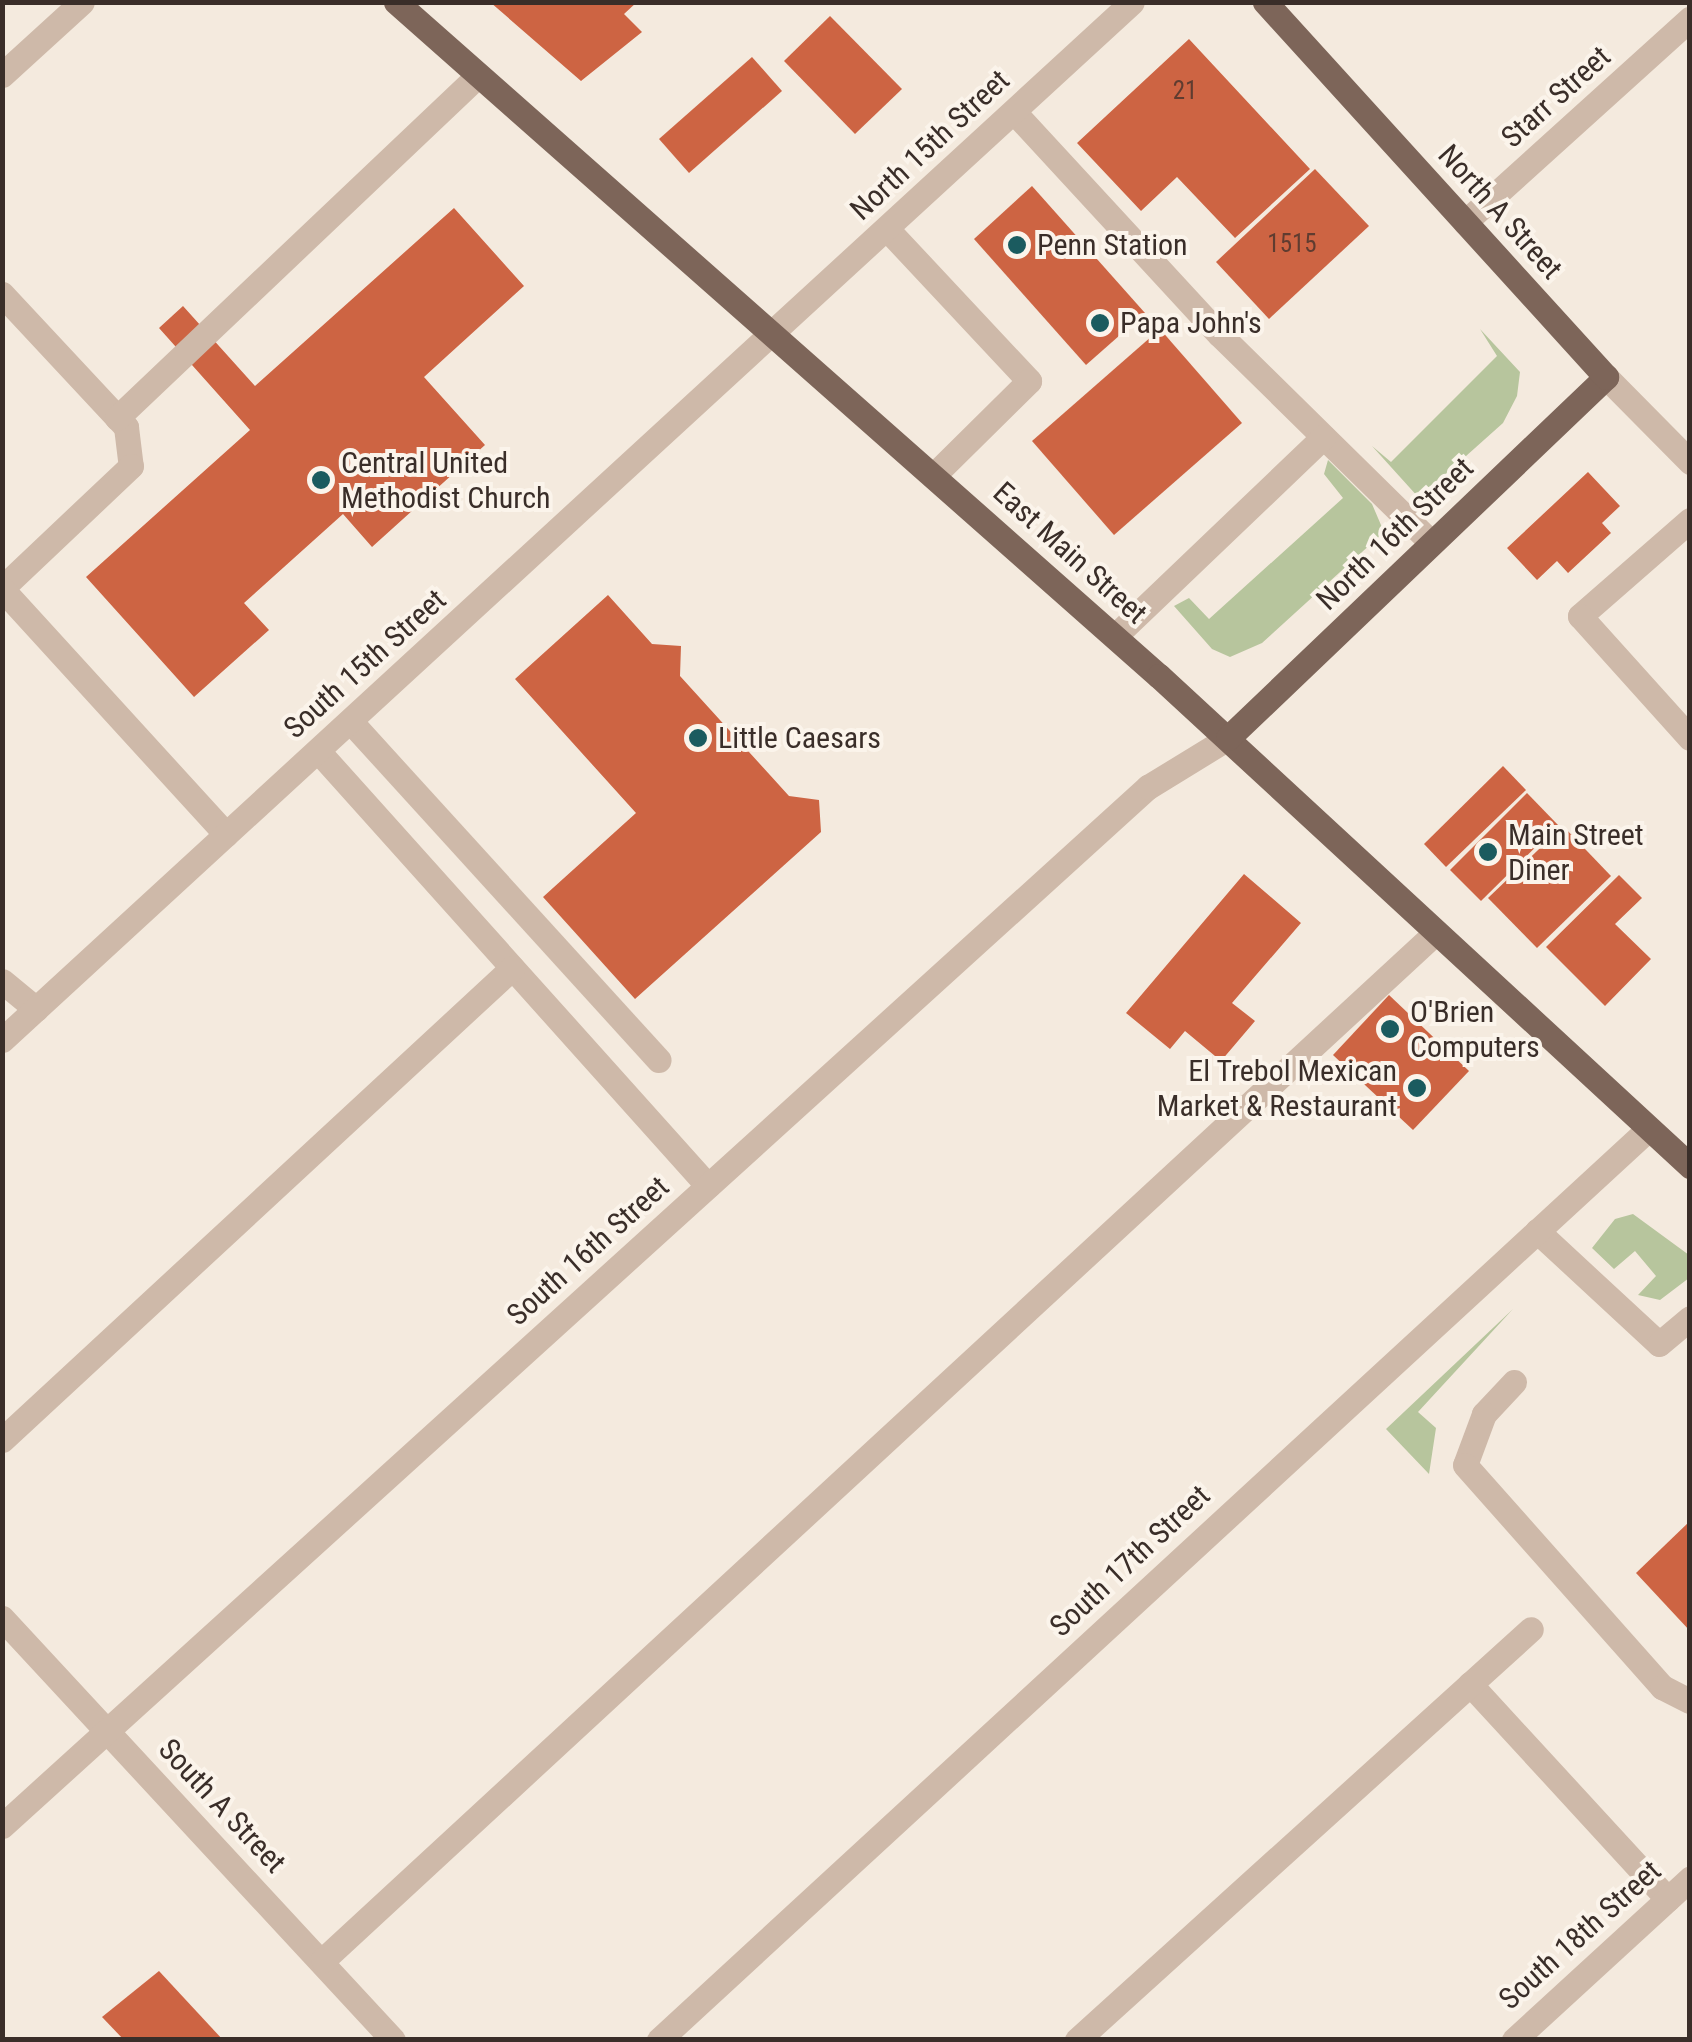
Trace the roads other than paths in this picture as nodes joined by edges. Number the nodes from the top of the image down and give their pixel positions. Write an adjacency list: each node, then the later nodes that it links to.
1 (82, 2): 6 (street)
2 (396, 2): 7 (main road, East Main Street)
3 (1132, 2): 8 (street, North 15th Street)
4 (1265, 2): 9 (main road, North A Street)
5 (1690, 20): 9 (street, Starr Street)
6 (2, 75)
7 (478, 75): 12 (main road, East Main Street); 14 (street)
8 (1014, 112): 10 (street, North 15th Street); 15 (street)
9 (1465, 222): 13 (main road, North A Street)
10 (887, 229): 12 (street, North 15th Street); 17 (street)
11 (2, 294): 14 (street)
12 (771, 335): 17 (main road, East Main Street); 22 (street, South 15th Street)
13 (1606, 377): 16 (street, North A Street); 19 (main road, North 16th Street)
14 (117, 418): 20 (street)
15 (1323, 437): 19 (street); 21 (street)
16 (1690, 462)
17 (933, 476): 21 (main road, East Main Street)
18 (1690, 520): 24 (street)
19 (1432, 544): 23 (main road, North 16th Street)
20 (2, 588): 26 (street)
21 (1115, 636): 23 (main road, East Main Street)
22 (352, 722): 25 (street, South 15th Street); 32 (street)
23 (1228, 738): 27 (main road, East Main Street); 35 (street, South 16th Street)
24 (1690, 738)
25 (318, 751): 26 (street, South 15th Street); 28 (street)
26 (226, 834): 30 (street, South 15th Street)
27 (1436, 933): 33 (main road, East Main Street); 48 (street)
28 (512, 968): 35 (street); 39 (street)
29 (2, 980): 30 (street)
30 (36, 1010): 31 (street, South 15th Street)
31 (2, 1040)
32 (658, 1060)
33 (1646, 1131): 34 (main road, East Main Street); 36 (street, South 17th Street)
34 (1690, 1166)
35 (708, 1186): 44 (street, South 16th Street)
36 (1537, 1231): 37 (street); 50 (street, South 17th Street)
37 (1690, 1318)
38 (1514, 1382): 43 (street)
39 (2, 1440)
40 (2, 1618): 44 (street, South A Street)
41 (1531, 1629): 42 (street)
42 (1470, 1684): 47 (street); 51 (street)
43 (1690, 1701)
44 (106, 1730): 45 (street, South 16th Street); 48 (street, South A Street)
45 (2, 1826)
46 (1690, 1880): 47 (street, South 18th Street)
47 (1668, 1899): 52 (street, South 18th Street)
48 (323, 1960): 49 (street, South A Street)
49 (393, 2040)
50 (659, 2040)
51 (1077, 2040)
52 (1514, 2040)

